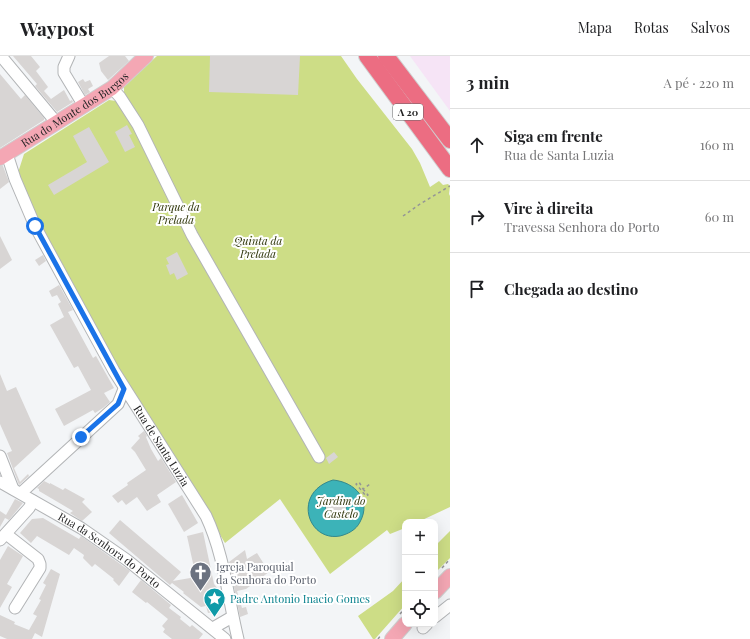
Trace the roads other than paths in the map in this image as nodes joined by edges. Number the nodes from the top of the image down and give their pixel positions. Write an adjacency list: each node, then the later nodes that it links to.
1 (1, 56): 10 (street)
2 (69, 56): 9 (street)
3 (146, 56): 8 (main road, Rua do Monte dos Burgos)
4 (367, 56): 13 (highway, A 20)
5 (386, 56): 7 (highway, A 20)
6 (394, 56): 7 (highway)
7 (402, 78): 11 (highway, A 20)
8 (112, 88): 9 (main road, Rua do Monte dos Burgos); 15 (street)
9 (84, 106): 10 (main road, Rua do Monte dos Burgos)
10 (56, 122): 12 (main road, Rua do Monte dos Burgos)
11 (450, 140)
12 (4, 156): 14 (street, Rua de Santa Luzia)
13 (450, 169)
14 (124, 389): 18 (street); 26 (street, Rua de Santa Luzia)
15 (319, 457)
16 (1, 461): 18 (street)
17 (0, 482): 18 (street, Rua da Senhora do Porto)
18 (17, 491): 19 (street, Rua da Senhora do Porto)
19 (33, 500): 20 (street); 28 (street, Rua da Senhora do Porto)
20 (3, 537): 24 (street)
21 (445, 573): 22 (main road)
22 (436, 591)
23 (450, 605): 25 (street)
24 (15, 608)
25 (438, 615)
26 (232, 617): 28 (street); 29 (street, Rua de Santa Luzia)
27 (402, 627): 30 (main road)
28 (218, 635)
29 (238, 639)
30 (392, 639)

